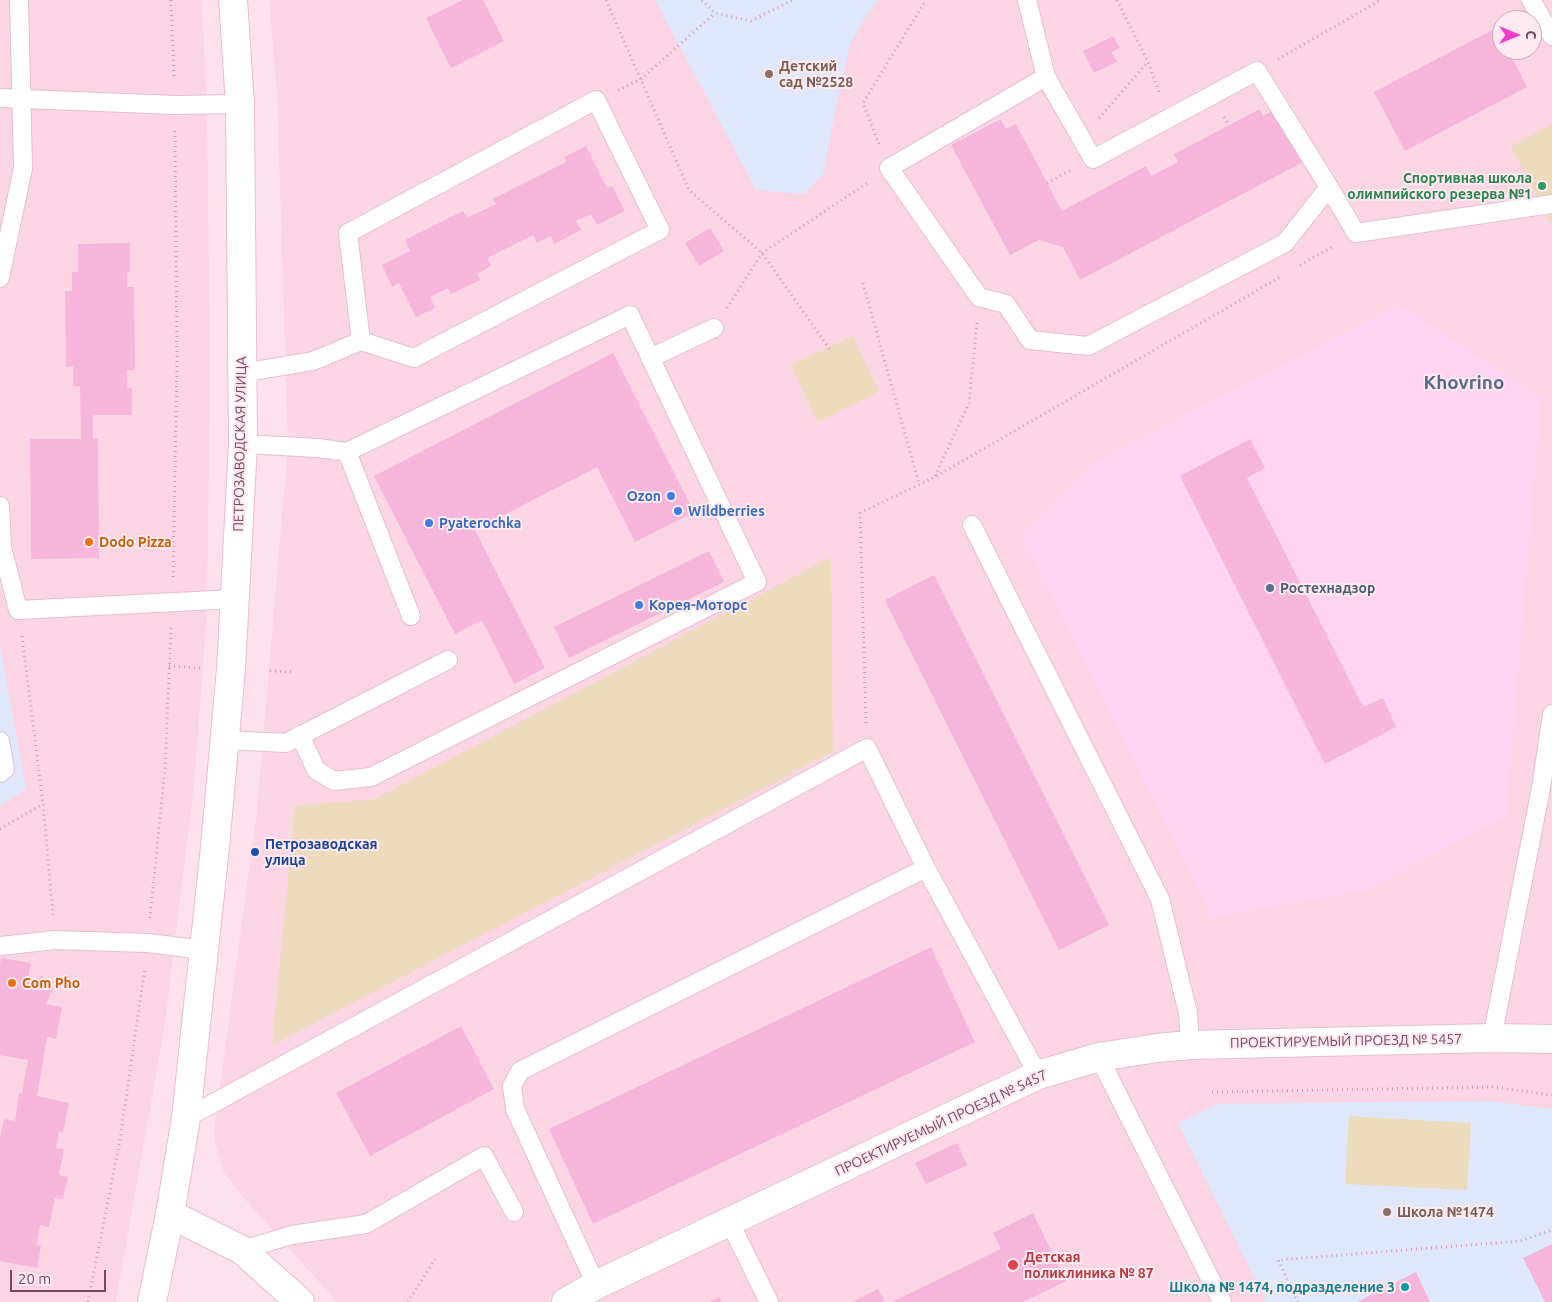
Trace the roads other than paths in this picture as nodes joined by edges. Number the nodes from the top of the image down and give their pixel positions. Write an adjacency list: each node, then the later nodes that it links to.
1 (19, 0): 8 (lane)
2 (233, 0): 9 (main road, ПЕТРОЗАВОДСКАЯ УЛИЦА)
3 (1027, 0): 6 (lane)
4 (1530, 0): 5 (lane)
5 (1552, 36)
6 (1046, 77): 10 (lane); 10 (lane)
7 (0, 98): 8 (lane)
8 (20, 99): 9 (lane); 12 (lane)
9 (240, 104): 16 (main road, ПЕТРОЗАВОДСКАЯ УЛИЦА)
10 (1329, 186): 11 (lane)
11 (1552, 204)
12 (0, 278)
13 (714, 328): 15 (lane)
14 (361, 341): 14 (lane); 16 (lane)
15 (650, 358): 18 (lane); 25 (lane)
16 (242, 373): 17 (main road, ПЕТРОЗАВОДСКАЯ УЛИЦА)
17 (243, 444): 18 (lane); 21 (main road, ПЕТРОЗАВОДСКАЯ УЛИЦА)
18 (347, 452): 22 (lane)
19 (0, 506): 21 (lane)
20 (972, 525): 34 (lane)
21 (235, 599): 26 (main road, ПЕТРОЗАВОДСКАЯ УЛИЦА)
22 (412, 616)
23 (448, 660): 25 (lane)
24 (1552, 714): 32 (lane)
25 (300, 736): 26 (lane)
26 (225, 740): 31 (main road, ПЕТРОЗАВОДСКАЯ УЛИЦА)
27 (0, 741): 28 (lane)
28 (0, 772)
29 (926, 868): 36 (lane); 37 (lane); 42 (lane)
30 (0, 946): 31 (lane)
31 (204, 950): 37 (main road, ПЕТРОЗАВОДСКАЯ УЛИЦА)
32 (1492, 1038): 33 (main road, ПРОЕКТИРУЕМЫЙ ПРОЕЗД № 5457); 34 (main road, ПРОЕКТИРУЕМЫЙ ПРОЕЗД № 5457)
33 (1552, 1039)
34 (1190, 1045): 35 (main road, ПРОЕКТИРУЕМЫЙ ПРОЕЗД № 5457)
35 (1099, 1057): 36 (main road, ПРОЕКТИРУЕМЫЙ ПРОЕЗД № 5457); 47 (lane)
36 (1038, 1075): 40 (main road, ПРОЕКТИРУЕМЫЙ ПРОЕЗД № 5457)
37 (186, 1118): 39 (main road, ПЕТРОЗАВОДСКАЯ УЛИЦА)
38 (514, 1212): 41 (lane)
39 (170, 1214): 41 (main road); 43 (main road, ПЕТРОЗАВОДСКАЯ УЛИЦА)
40 (730, 1223): 42 (main road, ПРОЕКТИРУЕМЫЙ ПРОЕЗД № 5457); 46 (lane)
41 (242, 1250): 44 (main road)
42 (596, 1285): 45 (main road, ПРОЕКТИРУЕМЫЙ ПРОЕЗД № 5457)
43 (152, 1302)
44 (300, 1302)
45 (566, 1302)
46 (769, 1302)
47 (1222, 1302)

